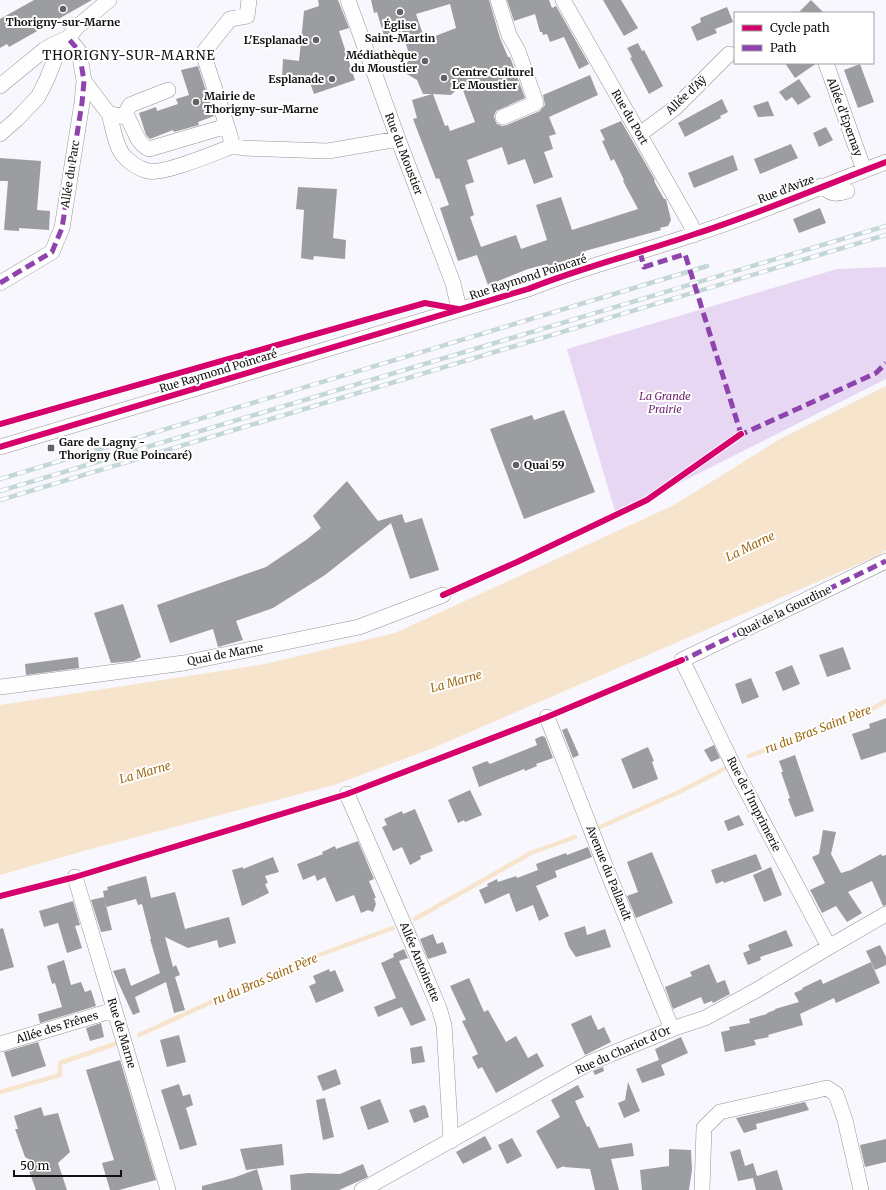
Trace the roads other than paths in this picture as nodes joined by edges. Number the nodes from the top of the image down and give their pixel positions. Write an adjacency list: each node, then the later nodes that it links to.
1 (109, 0): 6 (street)
2 (249, 0): 14 (street)
3 (348, 0): 17 (street, Rue du Moustier)
4 (498, 0): 13 (street)
5 (563, 0): 16 (street, Rue du Port)
6 (61, 41): 9 (street, Allée du Parc); 10 (street); 15 (street)
7 (729, 54): 16 (street, Allée d'Aÿ)
8 (826, 64): 20 (street, Allée d'Epernay)
9 (84, 81): 12 (street); 24 (street, Allée du Parc)
10 (0, 86)
11 (168, 90): 12 (street)
12 (116, 115): 14 (street); 18 (street)
13 (503, 117)
14 (227, 126): 18 (street)
15 (0, 134)
16 (640, 134): 23 (street, Rue du Port)
17 (398, 139): 18 (street); 25 (street, Rue du Moustier)
18 (233, 146)
19 (886, 162): 20 (street, Rue d'Avize)
20 (864, 170): 21 (street, Rue d'Avize)
21 (821, 186): 22 (street); 23 (street, Rue d'Avize)
22 (847, 191)
23 (694, 235): 25 (street, Rue Raymond Poincaré)
24 (0, 283)
25 (460, 309): 26 (street, Rue Raymond Poincaré)
26 (0, 447)
27 (886, 561): 29 (street, Quai de la Gourdine)
28 (443, 595): 30 (street, Quai de Marne)
29 (682, 660): 35 (street, Rue de l'Imprimerie)
30 (0, 687)
31 (547, 716): 37 (street, Avenue du Pallandt)
32 (346, 794): 39 (street, Allée Antoinette)
33 (75, 876): 36 (street, Rue de Marne)
34 (886, 914): 35 (street, Rue du Chariot d'Or)
35 (829, 947): 37 (street, Rue du Chariot d'Or)
36 (114, 1010): 38 (street, Allée des Frênes); 40 (street, Rue de Marne)
37 (672, 1029): 39 (street, Rue du Chariot d'Or)
38 (0, 1044)
39 (451, 1141): 41 (street, Rue du Chariot d'Or)
40 (168, 1190)
41 (362, 1190)
42 (702, 1190): 43 (street)
43 (861, 1190)

